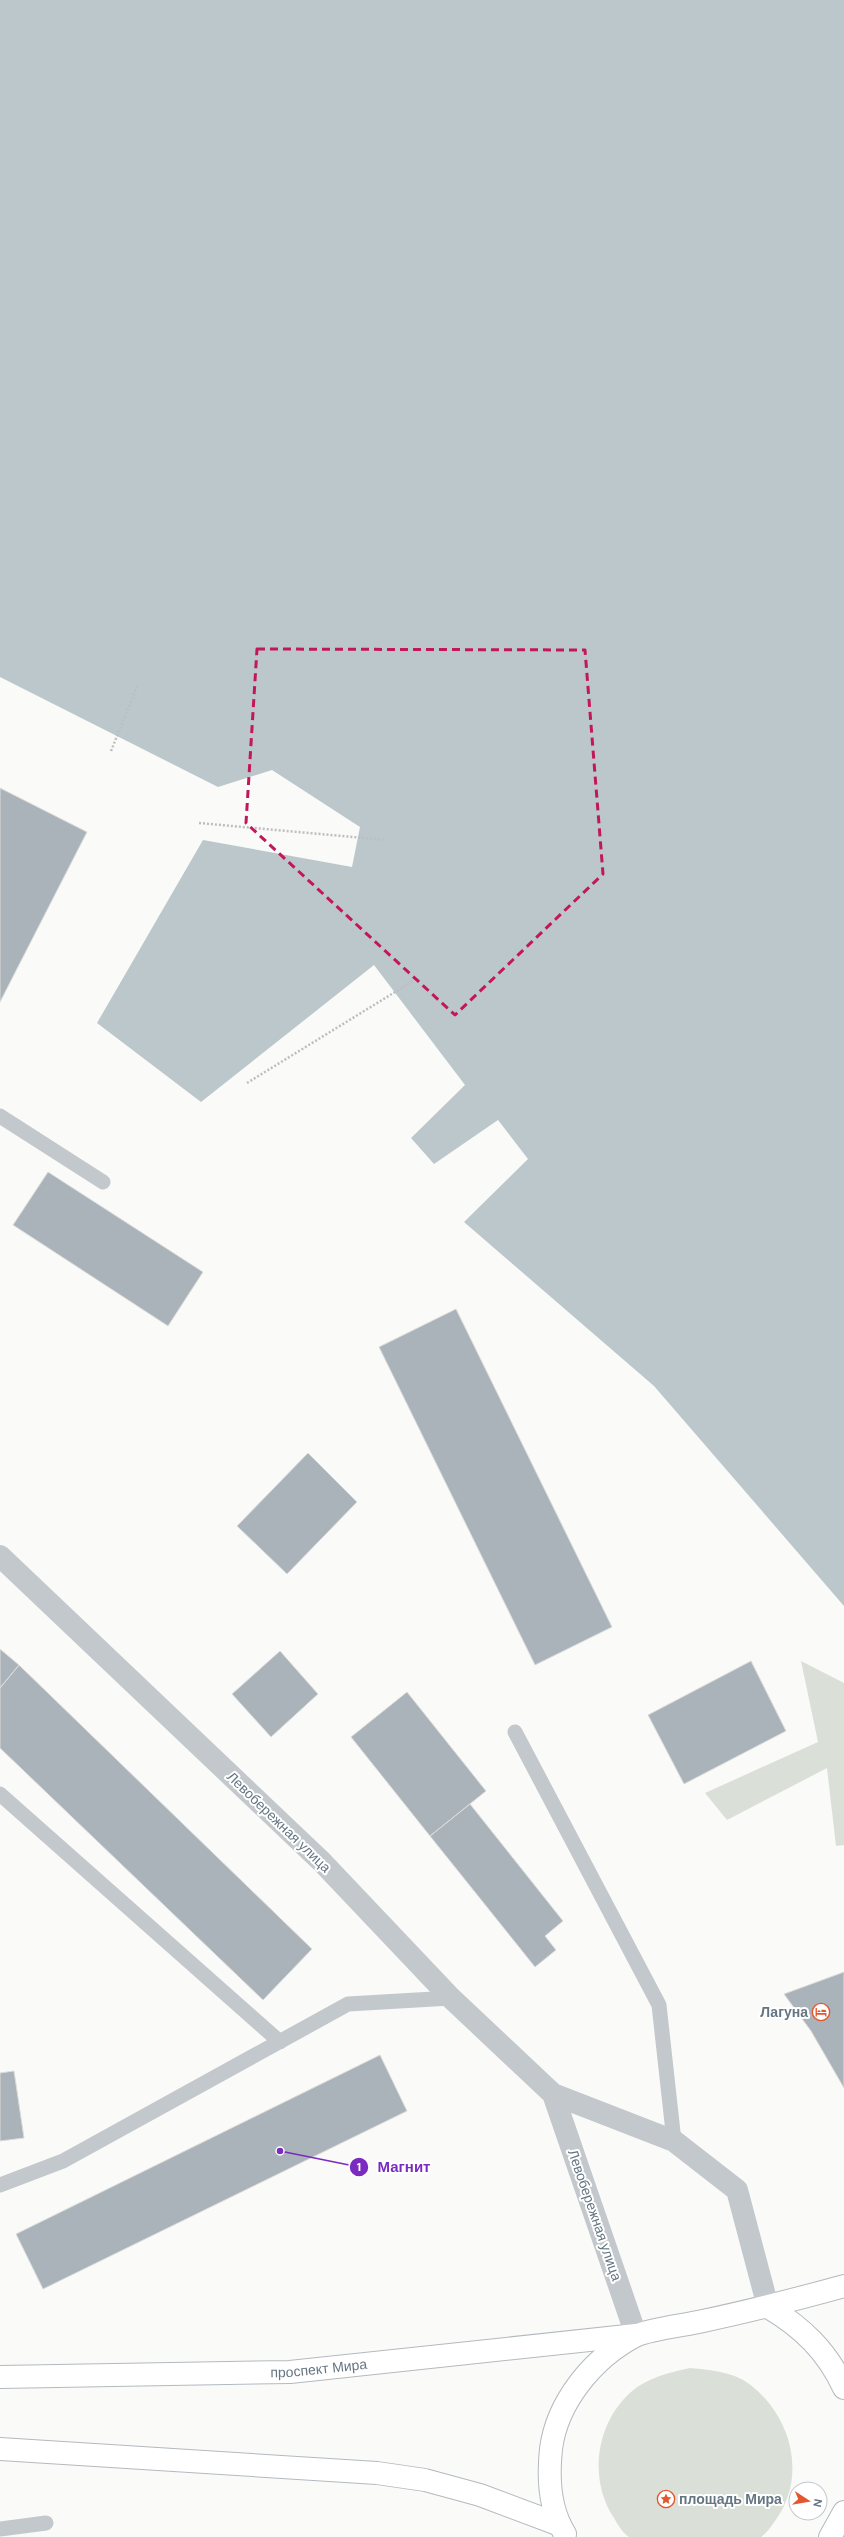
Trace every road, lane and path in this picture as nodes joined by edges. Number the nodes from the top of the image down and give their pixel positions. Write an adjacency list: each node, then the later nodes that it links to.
1 (138, 684): 2 (path)
2 (111, 751)
3 (199, 823): 4 (path)
4 (386, 840)
5 (413, 981): 6 (path)
6 (247, 1083)
7 (0, 1116): 8 (lane)
8 (103, 1182)
9 (0, 1556): 12 (street, Левобережная улица)
10 (514, 1732): 15 (lane)
11 (0, 1794): 13 (lane)
12 (452, 1998): 13 (lane); 14 (street, Левобережная улица)
13 (280, 2042): 16 (lane)
14 (553, 2094): 15 (street, Левобережная улица); 19 (street, Левобережная улица)
15 (674, 2141): 18 (street, Левобережная улица)
16 (0, 2185)
17 (844, 2286): 18 (main road)
18 (768, 2307): 19 (main road); 21 (main road)
19 (636, 2335): 20 (main road, проспект Мира); 26 (main road)
20 (0, 2377)
21 (844, 2388)
22 (0, 2449): 26 (main road)
23 (844, 2512): 27 (main road)
24 (46, 2523): 25 (lane)
25 (0, 2529)
26 (564, 2531)
27 (830, 2537)

